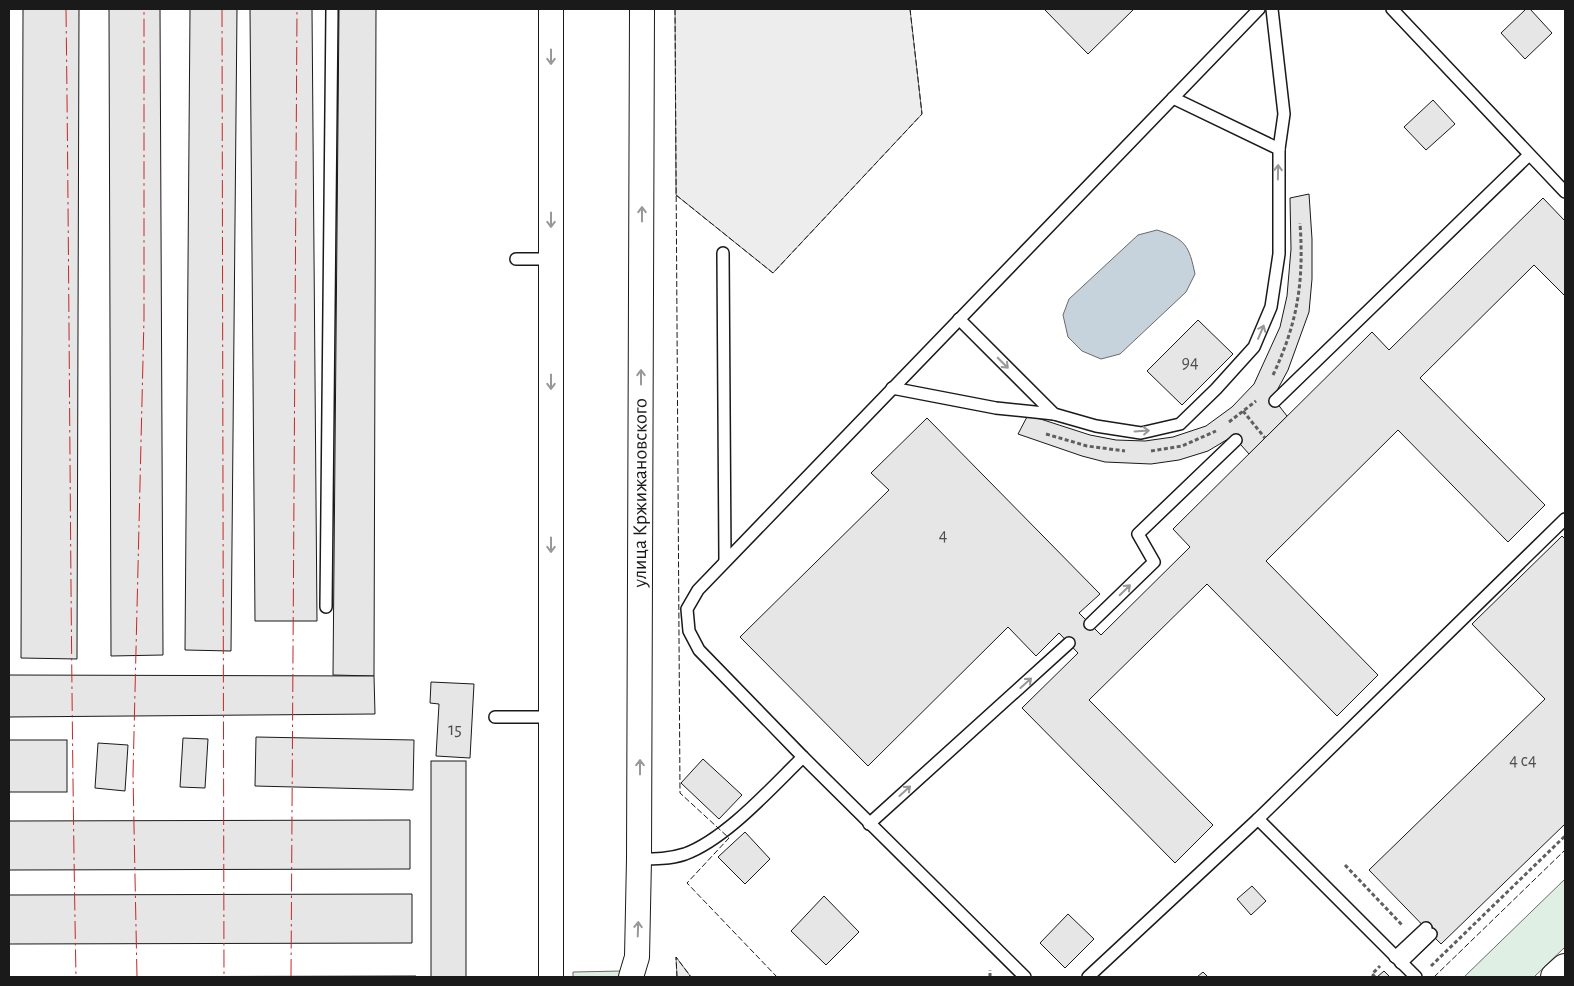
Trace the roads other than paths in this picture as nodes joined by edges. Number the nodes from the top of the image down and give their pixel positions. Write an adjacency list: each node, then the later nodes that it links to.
1 (332, 9): 21 (lane)
2 (551, 9): 13 (street, one-way to 13)
3 (642, 9): 29 (street, улица Кржижановского, one-way to 3)
4 (1272, 9): 8 (lane)
5 (1392, 9): 9 (lane)
6 (1252, 11): 7 (lane)
7 (1173, 98): 8 (lane); 14 (lane)
8 (1279, 149): 17 (lane, one-way to 8)
9 (1529, 155): 10 (lane); 16 (lane)
10 (1565, 192)
11 (723, 252): 20 (lane)
12 (516, 259): 13 (lane)
13 (551, 259): 25 (street, one-way to 25)
14 (959, 319): 15 (lane); 17 (lane, one-way to 17)
15 (892, 388): 17 (lane); 20 (lane)
16 (1275, 401)
17 (1054, 414)
18 (1236, 440): 22 (lane, one-way to 18)
19 (1565, 519): 27 (lane)
20 (725, 561): 26 (lane)
21 (326, 607)
22 (1090, 624)
23 (1069, 643): 28 (lane, one-way to 23)
24 (495, 717): 25 (lane)
25 (551, 717): 34 (street)
26 (803, 757): 28 (lane); 29 (lane)
27 (1258, 819): 31 (lane); 37 (lane)
28 (869, 824): 36 (lane)
29 (639, 859): 35 (street, улица Кржижановского, one-way to 29)
30 (1428, 931): 31 (lane)
31 (1398, 960): 33 (lane)
32 (1565, 968): 38 (main road)
33 (1420, 974)
34 (551, 977)
35 (631, 977)
36 (1025, 977)
37 (1088, 977)
38 (1555, 977)

